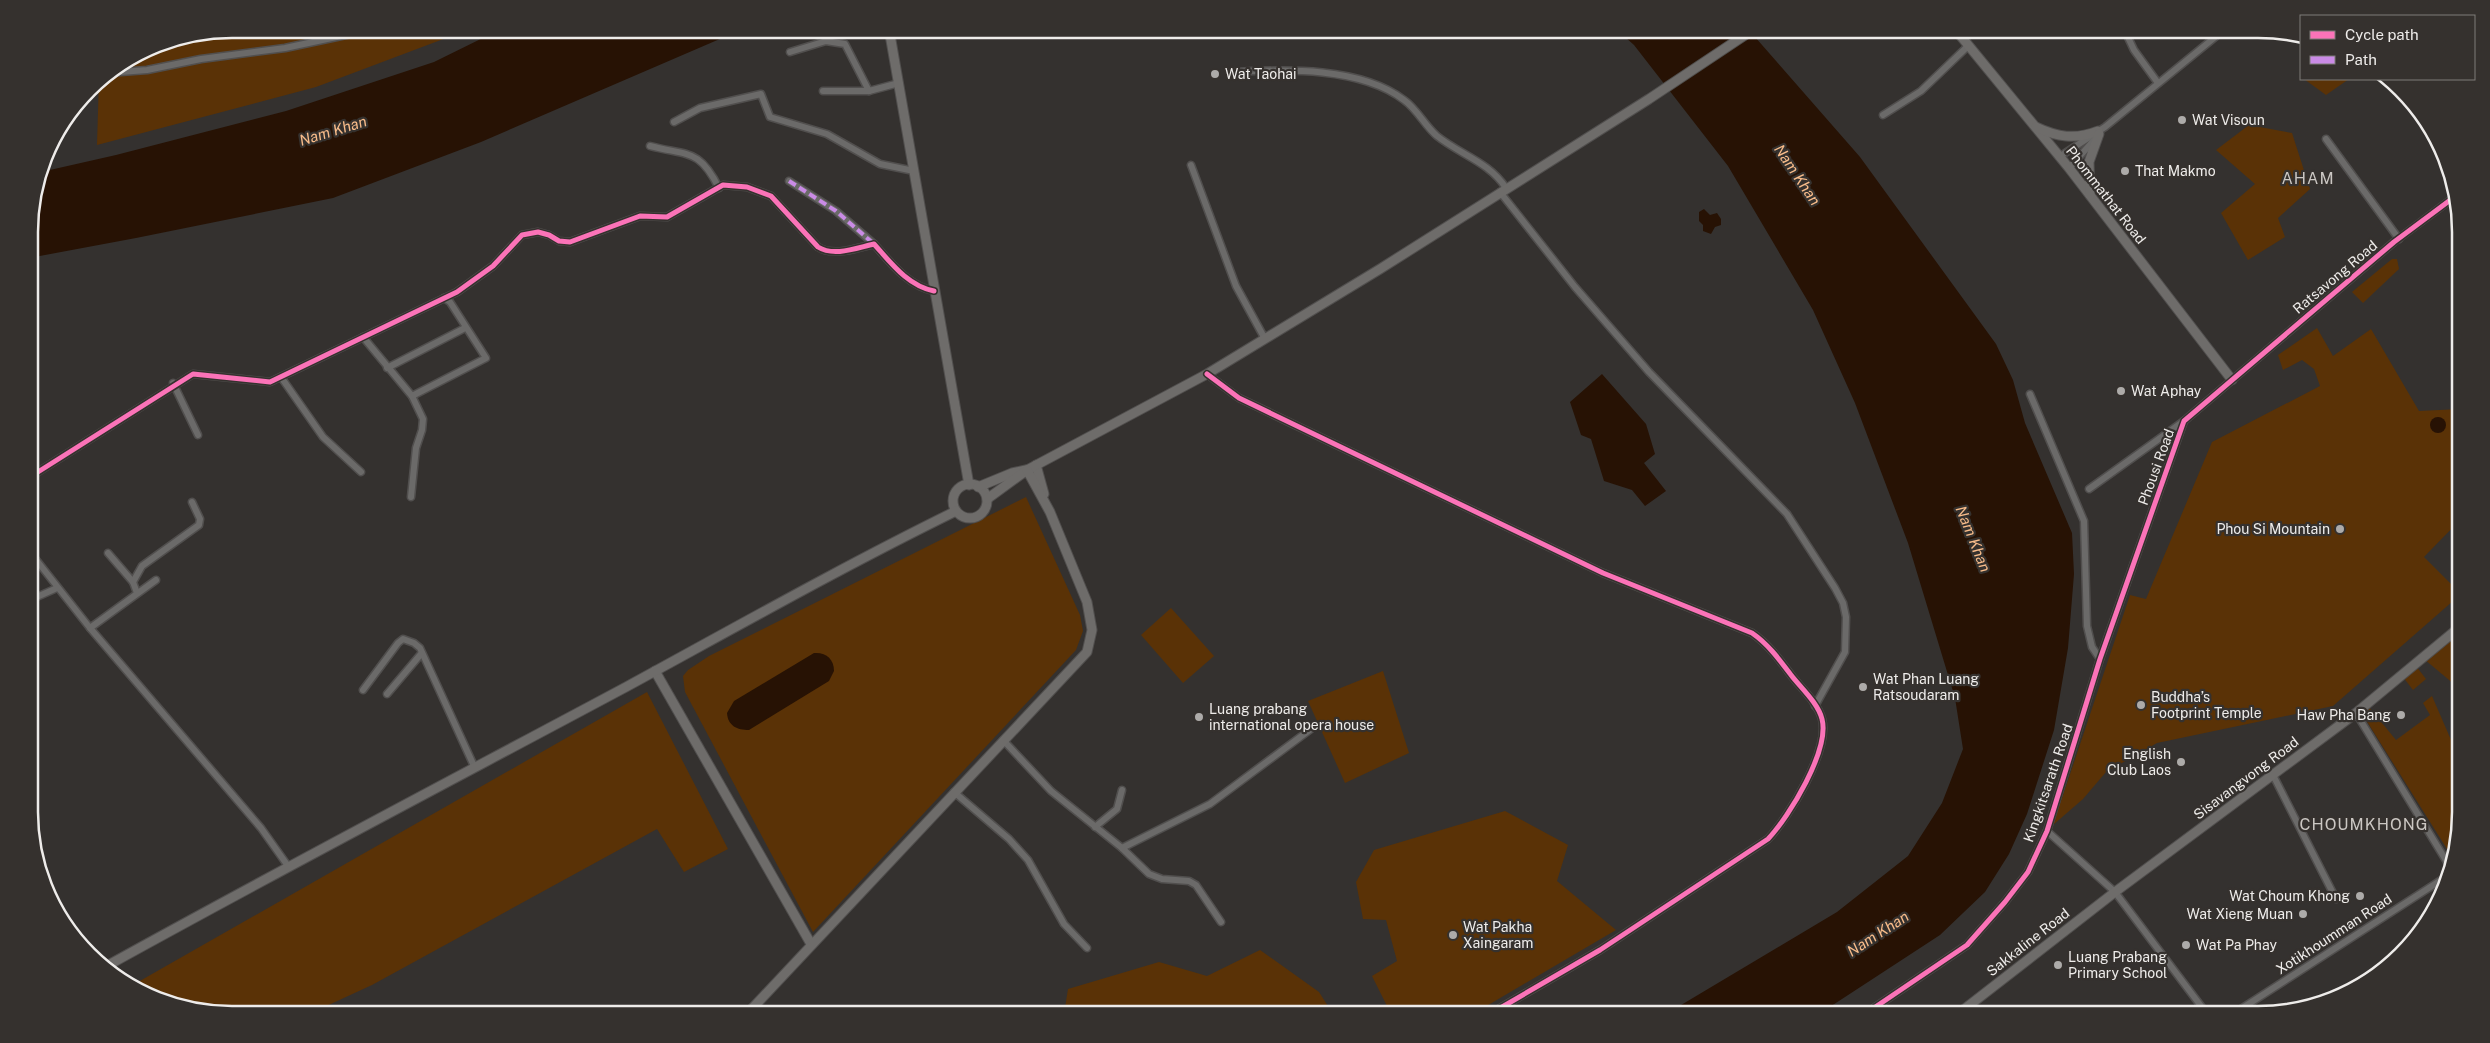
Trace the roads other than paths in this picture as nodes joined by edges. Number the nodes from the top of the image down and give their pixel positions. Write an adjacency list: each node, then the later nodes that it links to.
1 (332, 38): 9 (street)
2 (891, 38): 11 (street)
3 (1740, 38): 27 (street)
4 (1962, 38): 7 (street, Phommathat Road)
5 (2128, 38): 12 (street)
6 (2214, 38): 12 (street)
7 (1968, 46): 15 (street); 17 (street, Phommathat Road)
8 (790, 52): 14 (street)
9 (121, 72)
10 (1234, 72): 27 (street)
11 (899, 82): 14 (street); 24 (street)
12 (2158, 83): 18 (street)
13 (823, 91): 14 (street)
14 (869, 91)
15 (1883, 116)
16 (674, 122): 24 (street)
17 (2033, 126): 18 (street); 21 (street, Phommathat Road)
18 (2101, 131): 21 (street); 23 (street); 28 (street)
19 (2326, 139): 30 (street)
20 (650, 146): 26 (street)
21 (2059, 157): 23 (street, Phommathat Road)
22 (1191, 165): 36 (street)
23 (2069, 168): 28 (street, Phommathat Road)
24 (914, 172): 32 (street)
25 (789, 181): 31 (street)
26 (719, 188): 31 (street); 33 (street)
27 (1503, 190): 36 (street); 72 (street)
28 (2091, 197): 40 (street, Phommathat Road)
29 (2450, 200): 30 (street, Ratsavong Road)
30 (2398, 239): 40 (street, Ratsavong Road)
31 (874, 244): 32 (street)
32 (934, 291): 50 (street)
33 (444, 298): 34 (street); 35 (street)
34 (465, 328): 37 (street); 43 (street)
35 (363, 337): 37 (street); 39 (street)
36 (1265, 339): 38 (street)
37 (387, 368): 43 (street)
38 (1207, 374): 46 (street); 72 (street)
39 (281, 377): 48 (street); 49 (street)
40 (2232, 380): 44 (street, Phousi Road)
41 (173, 383): 45 (street)
42 (2030, 394): 68 (street)
43 (412, 396): 52 (street)
44 (2184, 421): 51 (street); 57 (street, Phousi Road)
45 (198, 435)
46 (1036, 465): 47 (street); 56 (street)
47 (1027, 470): 50 (street); 53 (street); 56 (street)
48 (38, 472)
49 (362, 472)
50 (974, 486): 53 (street); 55 (street)
51 (2088, 489)
52 (411, 497)
53 (987, 499): 55 (street)
54 (192, 502): 61 (street)
55 (956, 511): 69 (street)
56 (1050, 512): 75 (street)
57 (2148, 523): 68 (street, Kingkitsarath Road)
58 (108, 553): 61 (street)
59 (38, 563): 62 (street)
60 (156, 580): 63 (street)
61 (133, 582): 63 (street)
62 (57, 588): 64 (street); 65 (street)
63 (137, 593): 65 (street)
64 (38, 596)
65 (90, 628): 84 (street)
66 (2452, 633): 73 (street, Sisavangvong Road)
67 (421, 654): 70 (street); 71 (street); 76 (street)
68 (2100, 659): 81 (street, Kingkitsarath Road)
69 (654, 671): 76 (street); 89 (street)
70 (364, 690)
71 (387, 694)
72 (1816, 706): 93 (street)
73 (2356, 713): 77 (street, Sisavangvong Road); 83 (street)
74 (1316, 726): 82 (street)
75 (1003, 740): 79 (street); 80 (street)
76 (474, 766): 84 (street)
77 (2273, 775): 86 (street, Sisavangvong Road); 87 (street)
78 (1122, 790): 80 (street)
79 (954, 792): 89 (street); 90 (street)
80 (1095, 827): 82 (street)
81 (2047, 831): 86 (street); 94 (street, Kingkitsarath Road)
82 (1122, 848): 88 (street)
83 (2446, 861)
84 (288, 866): 91 (street)
85 (2440, 881): 97 (street, Xotikhoumman Road)
86 (2115, 892): 95 (street, Sakkaline Road); 96 (street)
87 (2336, 899)
88 (1221, 922)
89 (811, 944): 92 (street)
90 (1087, 948)
91 (111, 964)
92 (754, 1006)
93 (1504, 1006)
94 (1877, 1006)
95 (1968, 1006)
96 (2201, 1006)
97 (2245, 1006)

